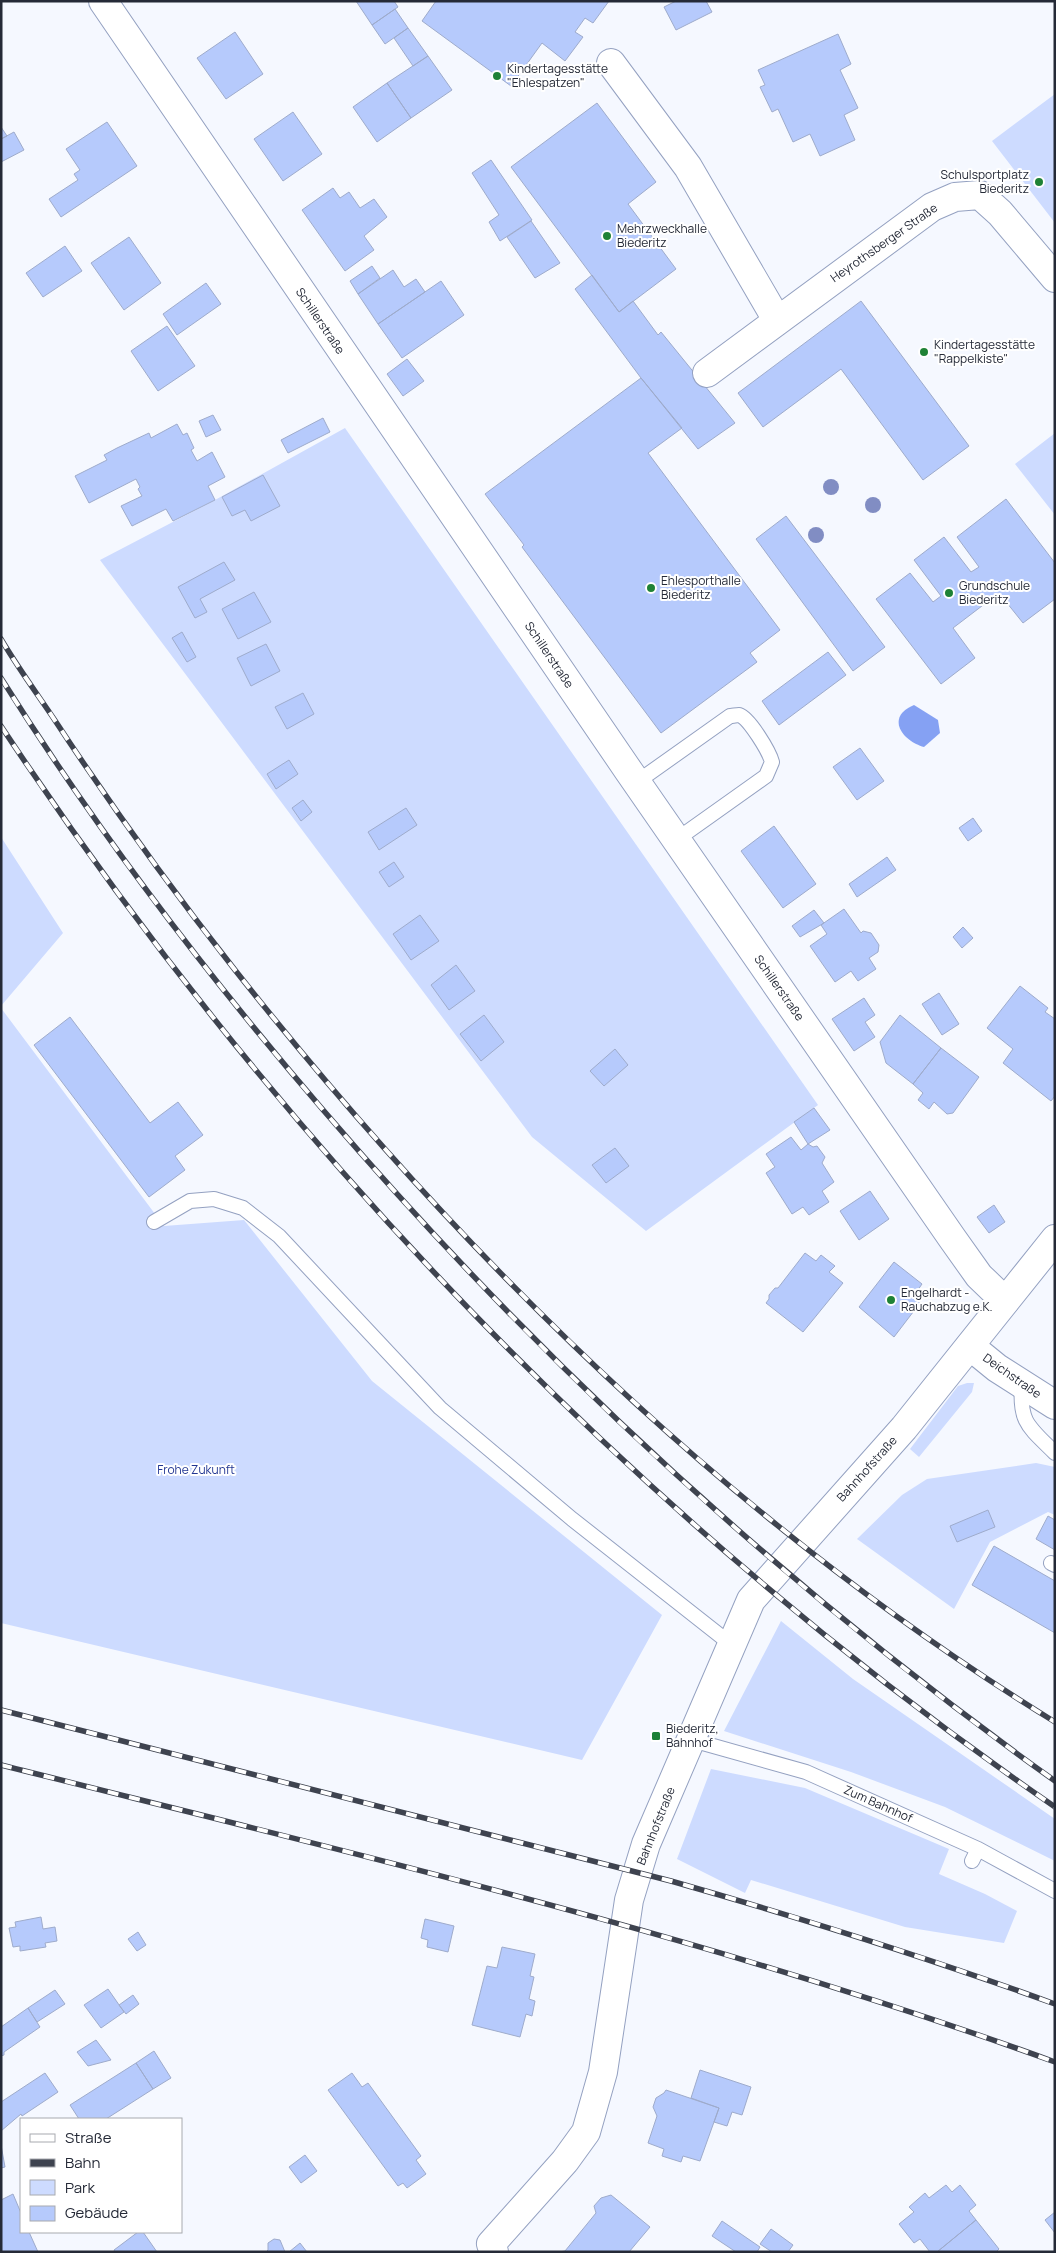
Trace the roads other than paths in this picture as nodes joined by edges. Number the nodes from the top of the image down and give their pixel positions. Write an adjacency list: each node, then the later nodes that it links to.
1 (102, 1): 6 (street, Schillerstraße)
2 (611, 63): 4 (street)
3 (1055, 278): 4 (street, Heyrothsberger Straße)
4 (777, 320): 5 (street, Heyrothsberger Straße)
5 (707, 373)
6 (637, 782): 7 (street, Schillerstraße); 7 (lane)
7 (676, 840): 10 (street, Schillerstraße)
8 (154, 1222): 15 (lane)
9 (1055, 1239): 10 (street)
10 (1005, 1301): 11 (street)
11 (970, 1346): 12 (street, Deichstraße); 15 (street, Bahnhofstraße)
12 (1022, 1385): 13 (street, Deichstraße); 14 (lane)
13 (1055, 1405)
14 (1055, 1453)
15 (732, 1645): 16 (street, Bahnhofstraße)
16 (692, 1740): 17 (lane, Zum Bahnhof); 18 (street, Bahnhofstraße)
17 (1055, 1891)
18 (489, 2249)

